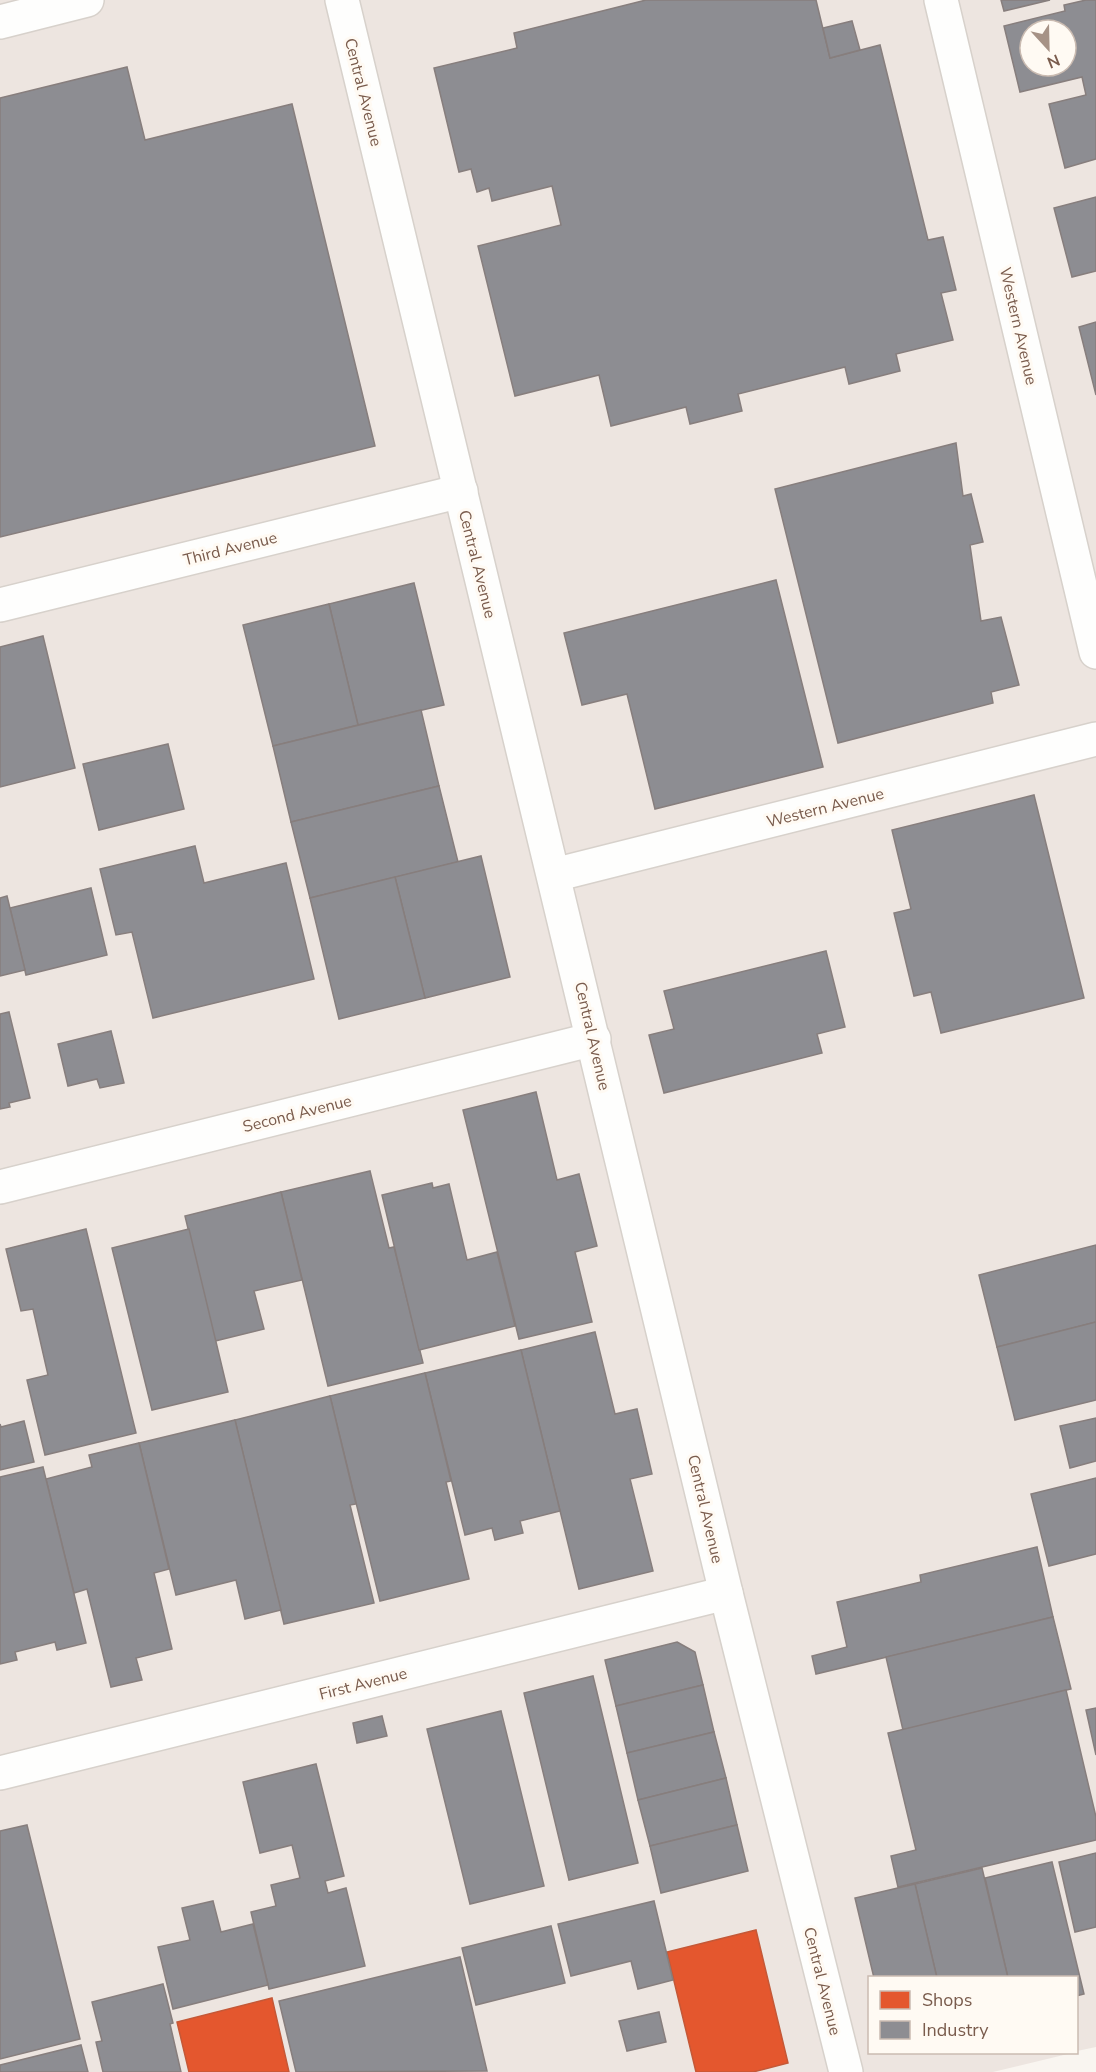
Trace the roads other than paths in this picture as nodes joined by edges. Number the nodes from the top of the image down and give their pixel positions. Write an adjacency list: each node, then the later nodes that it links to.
1 (87, 0): 4 (street)
2 (342, 0): 5 (street, Central Avenue)
3 (941, 0): 7 (street, Western Avenue)
4 (0, 22)
5 (461, 491): 6 (street, Third Avenue); 9 (street, Central Avenue)
6 (0, 605)
7 (1096, 652)
8 (1096, 739): 9 (street, Western Avenue)
9 (555, 875): 10 (street, Central Avenue)
10 (594, 1039): 11 (street, Second Avenue); 12 (street, Central Avenue)
11 (0, 1187)
12 (726, 1593): 13 (street, First Avenue); 14 (street, Central Avenue)
13 (0, 1773)
14 (846, 2072)

